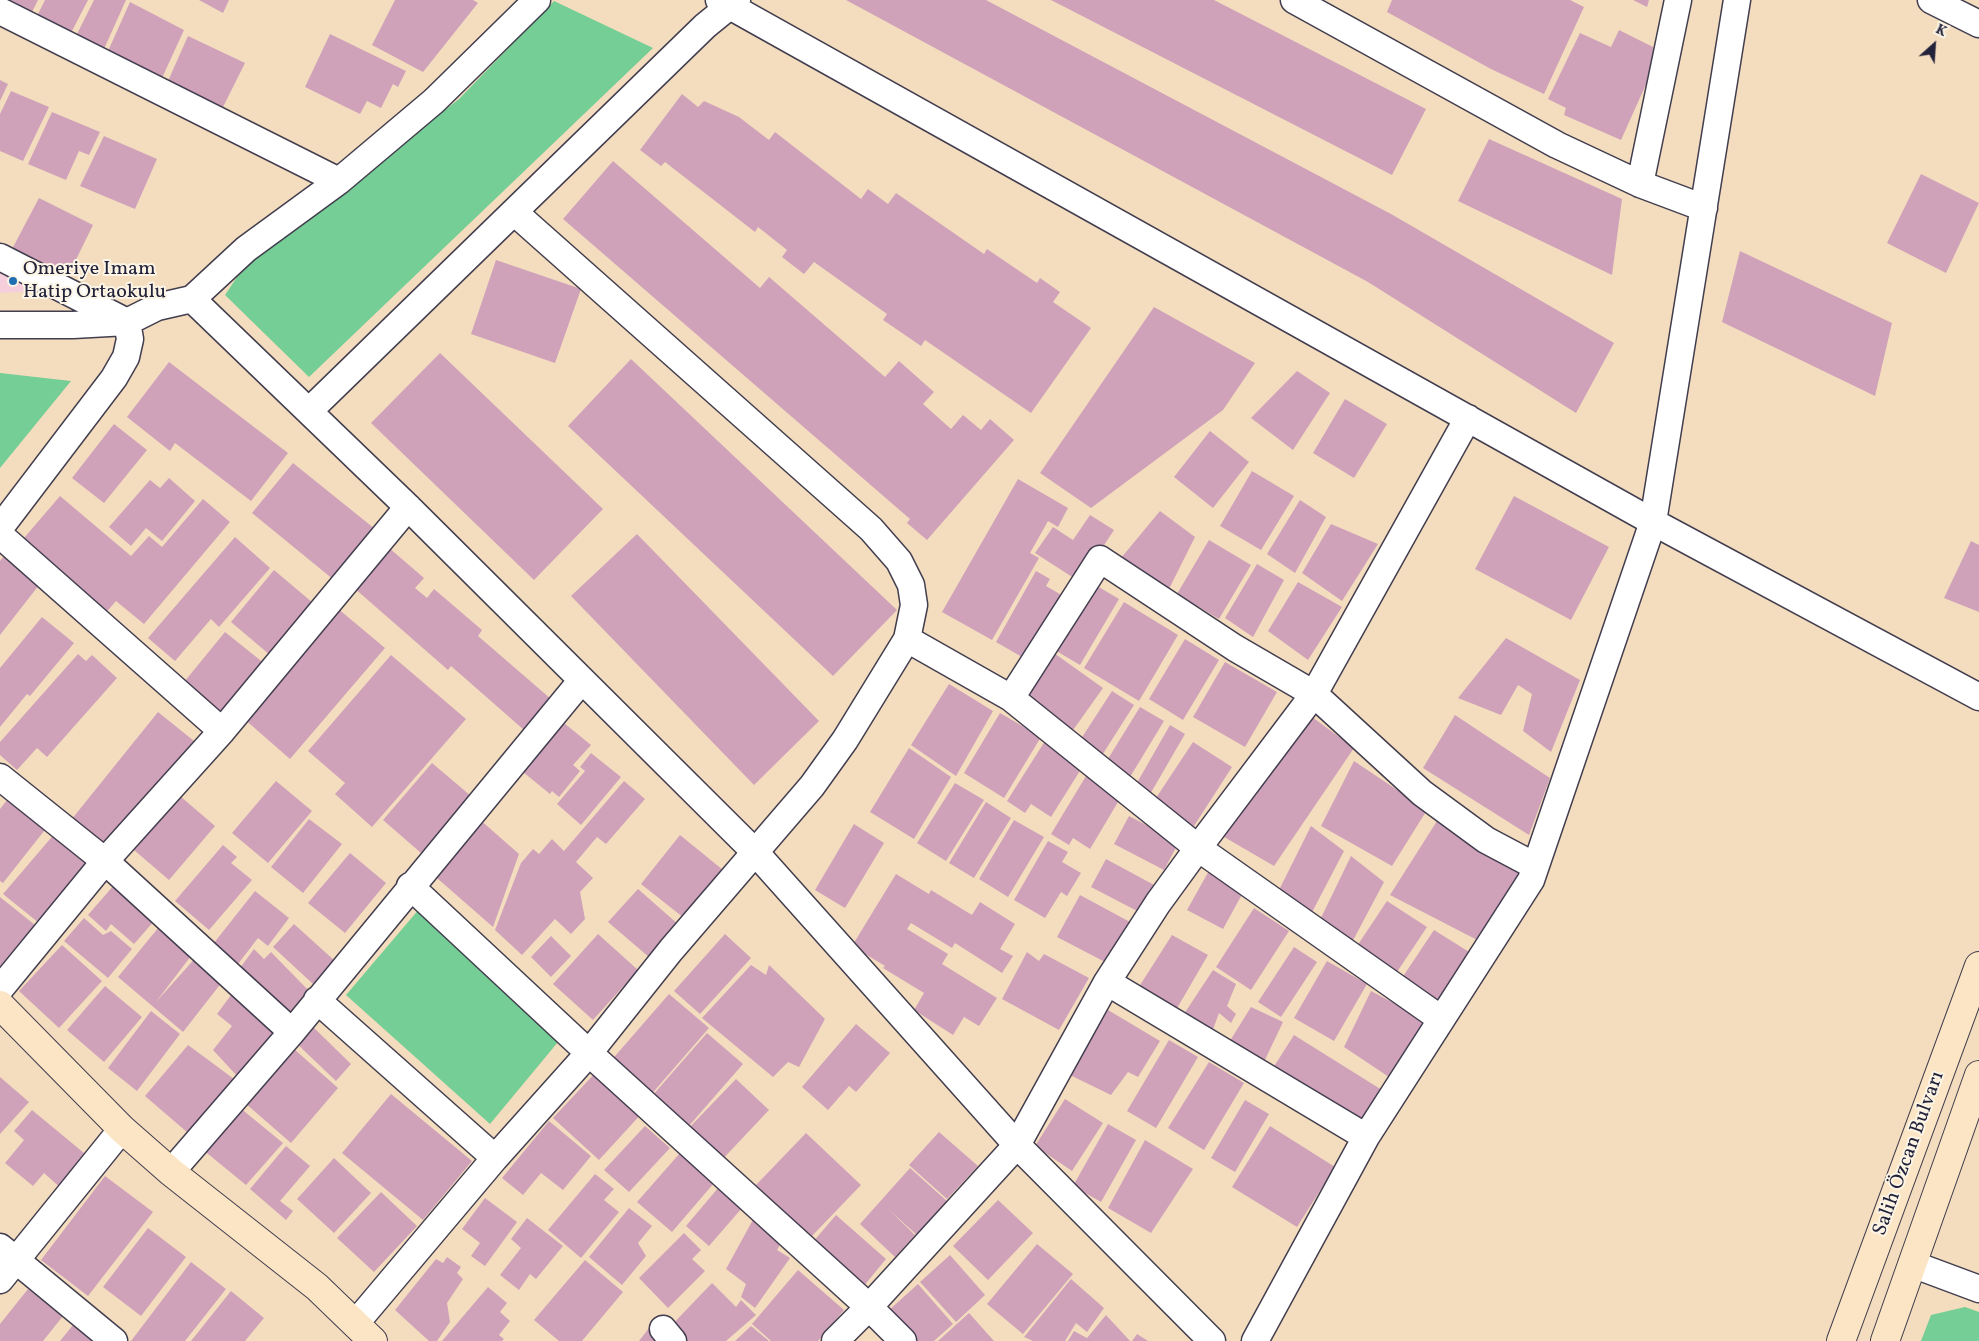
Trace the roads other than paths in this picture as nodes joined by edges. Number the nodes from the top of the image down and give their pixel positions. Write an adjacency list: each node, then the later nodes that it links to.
1 (537, 0): 9 (street)
2 (1294, 0): 10 (street)
3 (1678, 0): 10 (street)
4 (1737, 0): 11 (street)
5 (1931, 0): 8 (street)
6 (729, 2): 12 (street); 18 (street)
7 (0, 10): 9 (street)
8 (1979, 24)
9 (339, 181): 14 (street)
10 (1640, 184): 11 (street)
11 (1704, 208): 20 (street)
12 (514, 212): 17 (street); 22 (street)
13 (0, 257): 15 (street)
14 (192, 299): 15 (street); 17 (street)
15 (127, 322): 16 (street); 21 (street)
16 (0, 325)
17 (309, 411): 19 (street)
18 (1468, 418): 20 (street); 24 (street)
19 (408, 507): 23 (street); 27 (street)
20 (1653, 522): 25 (street); 32 (street)
21 (1, 526): 27 (street)
22 (908, 639): 26 (street); 30 (street)
23 (582, 680): 30 (street); 33 (street)
24 (1314, 694): 26 (street); 29 (street); 32 (street)
25 (1979, 697)
26 (1011, 698): 29 (street)
27 (222, 731): 31 (street)
28 (0, 777): 31 (street)
29 (1198, 848): 35 (street); 39 (street)
30 (755, 852): 41 (street); 45 (street)
31 (105, 860): 36 (street); 40 (street)
32 (1535, 866): 39 (street)
33 (410, 886): 37 (street); 41 (street)
34 (1979, 966): 58 (main road, Salih Özcan Bulvarı)
35 (1107, 982): 44 (street); 45 (street)
36 (0, 989)
37 (317, 1000): 40 (street); 46 (street)
38 (0, 1005): 43 (main road)
39 (1441, 1019): 44 (street)
40 (292, 1032): 47 (street)
41 (589, 1052): 46 (street); 51 (street)
42 (1979, 1075): 49 (main road, Salih Özcan Bulvarı)
43 (122, 1129): 47 (main road); 48 (street)
44 (1366, 1137): 57 (street)
45 (1017, 1145): 51 (street); 56 (street)
46 (495, 1158): 52 (street)
47 (171, 1172): 52 (main road)
48 (5, 1263): 53 (street)
49 (1912, 1264): 50 (street); 59 (main road, Salih Özcan Bulvarı)
50 (1979, 1289)
51 (869, 1307): 54 (street); 55 (street)
52 (364, 1332)
53 (114, 1341)
54 (835, 1341)
55 (904, 1341)
56 (1212, 1341)
57 (1255, 1341)
58 (1841, 1341)
59 (1885, 1341)

